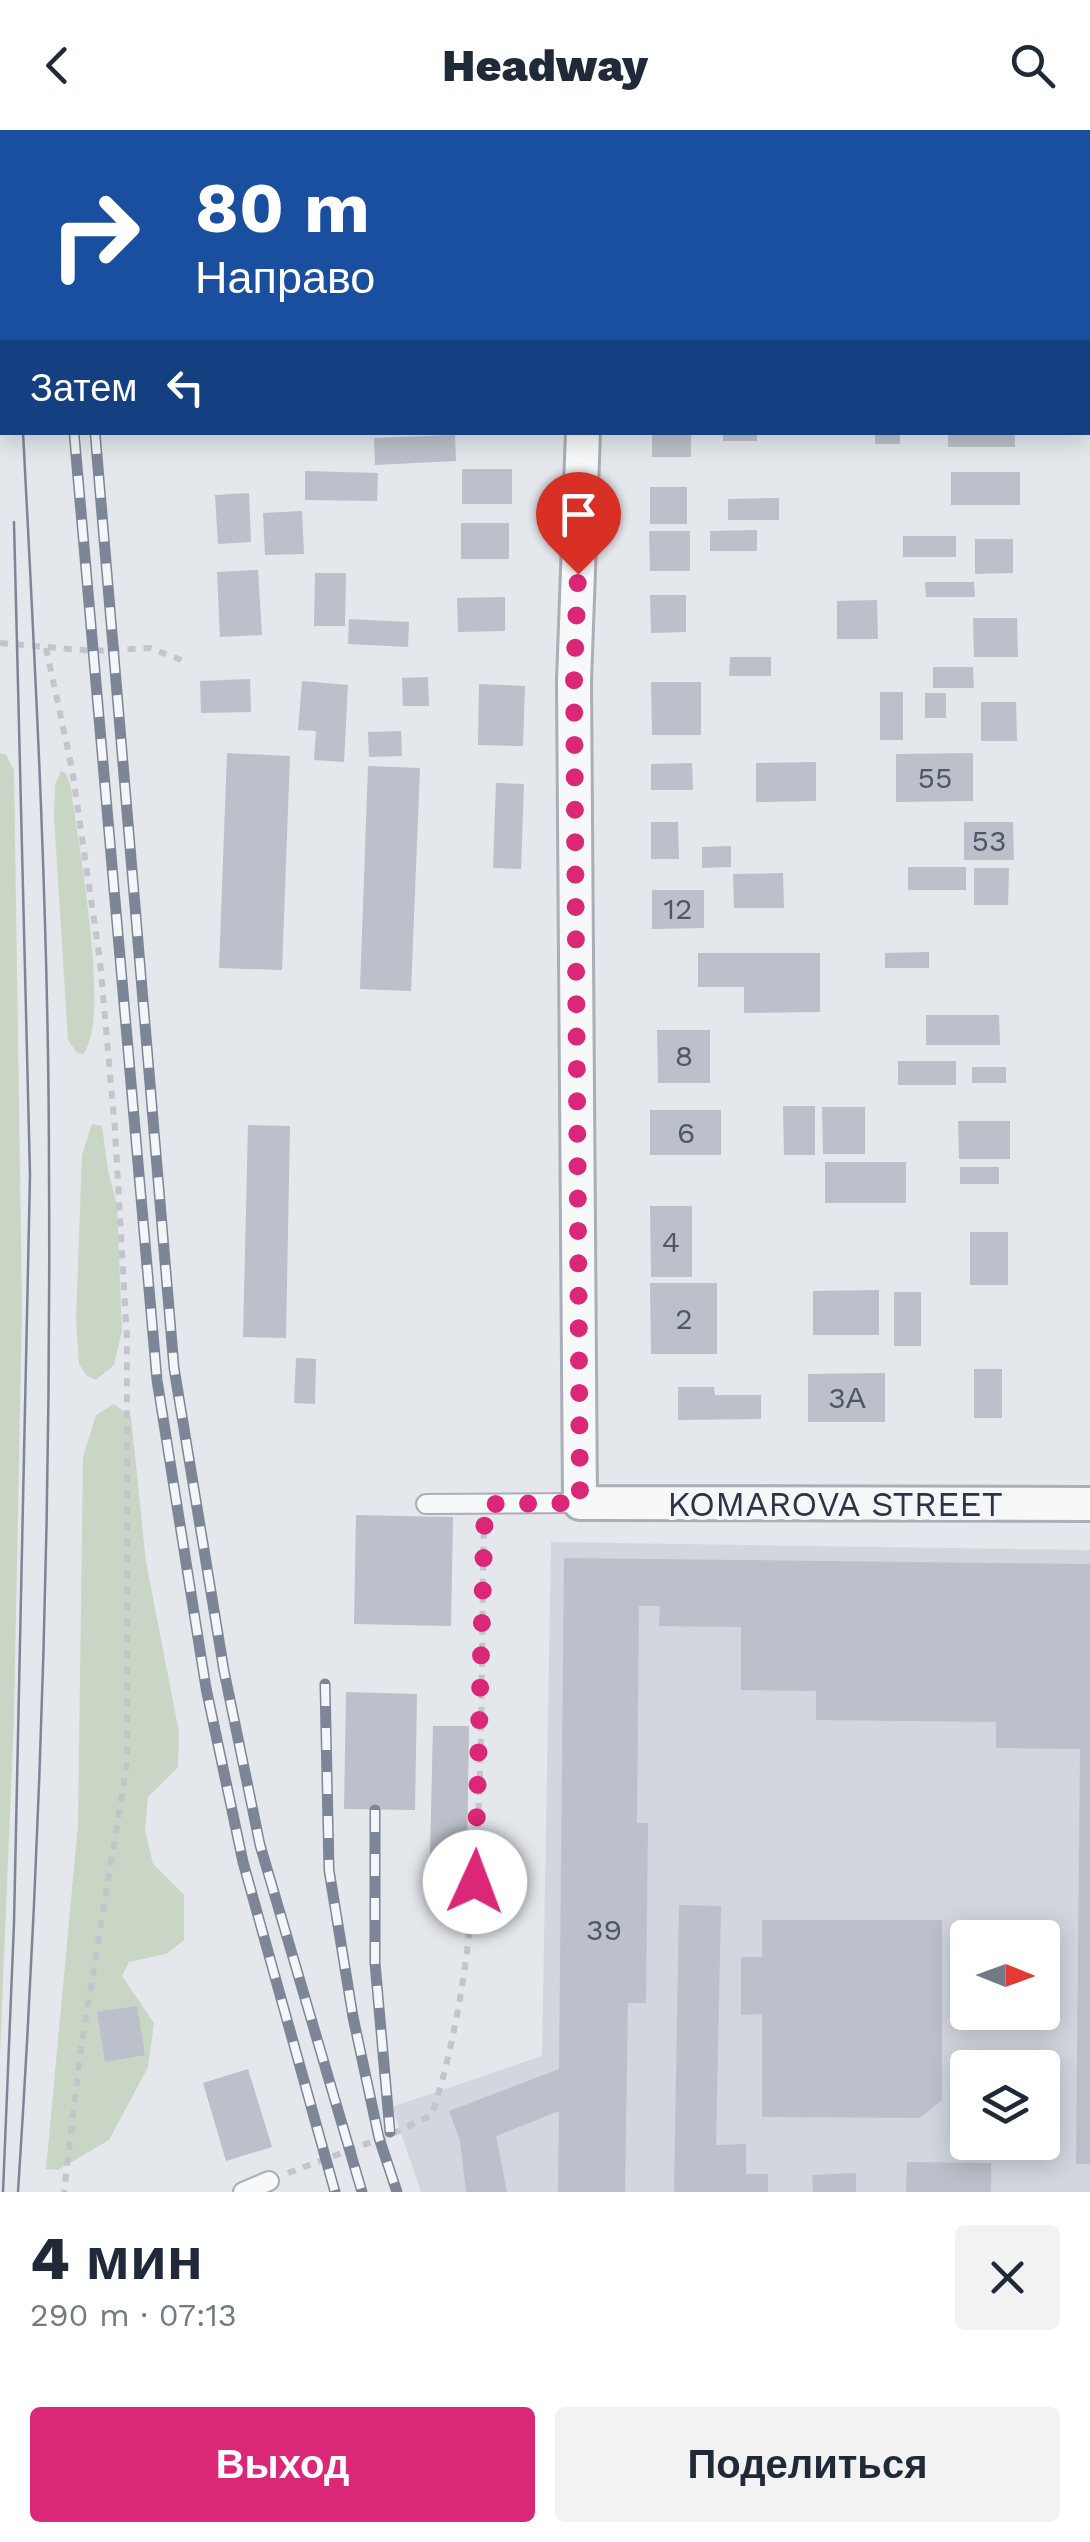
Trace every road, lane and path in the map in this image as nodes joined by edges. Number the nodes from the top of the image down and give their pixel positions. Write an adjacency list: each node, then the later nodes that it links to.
1 (583, 435): 5 (street)
2 (0, 642): 3 (path)
3 (46, 648): 4 (path); 10 (path)
4 (189, 662)
5 (580, 1503): 7 (lane); 8 (street, KOMAROVA STREET)
6 (426, 1504): 7 (lane)
7 (485, 1504): 9 (path)
8 (1090, 1504)
9 (269, 2181): 11 (lane)
10 (64, 2192)
11 (243, 2192)

